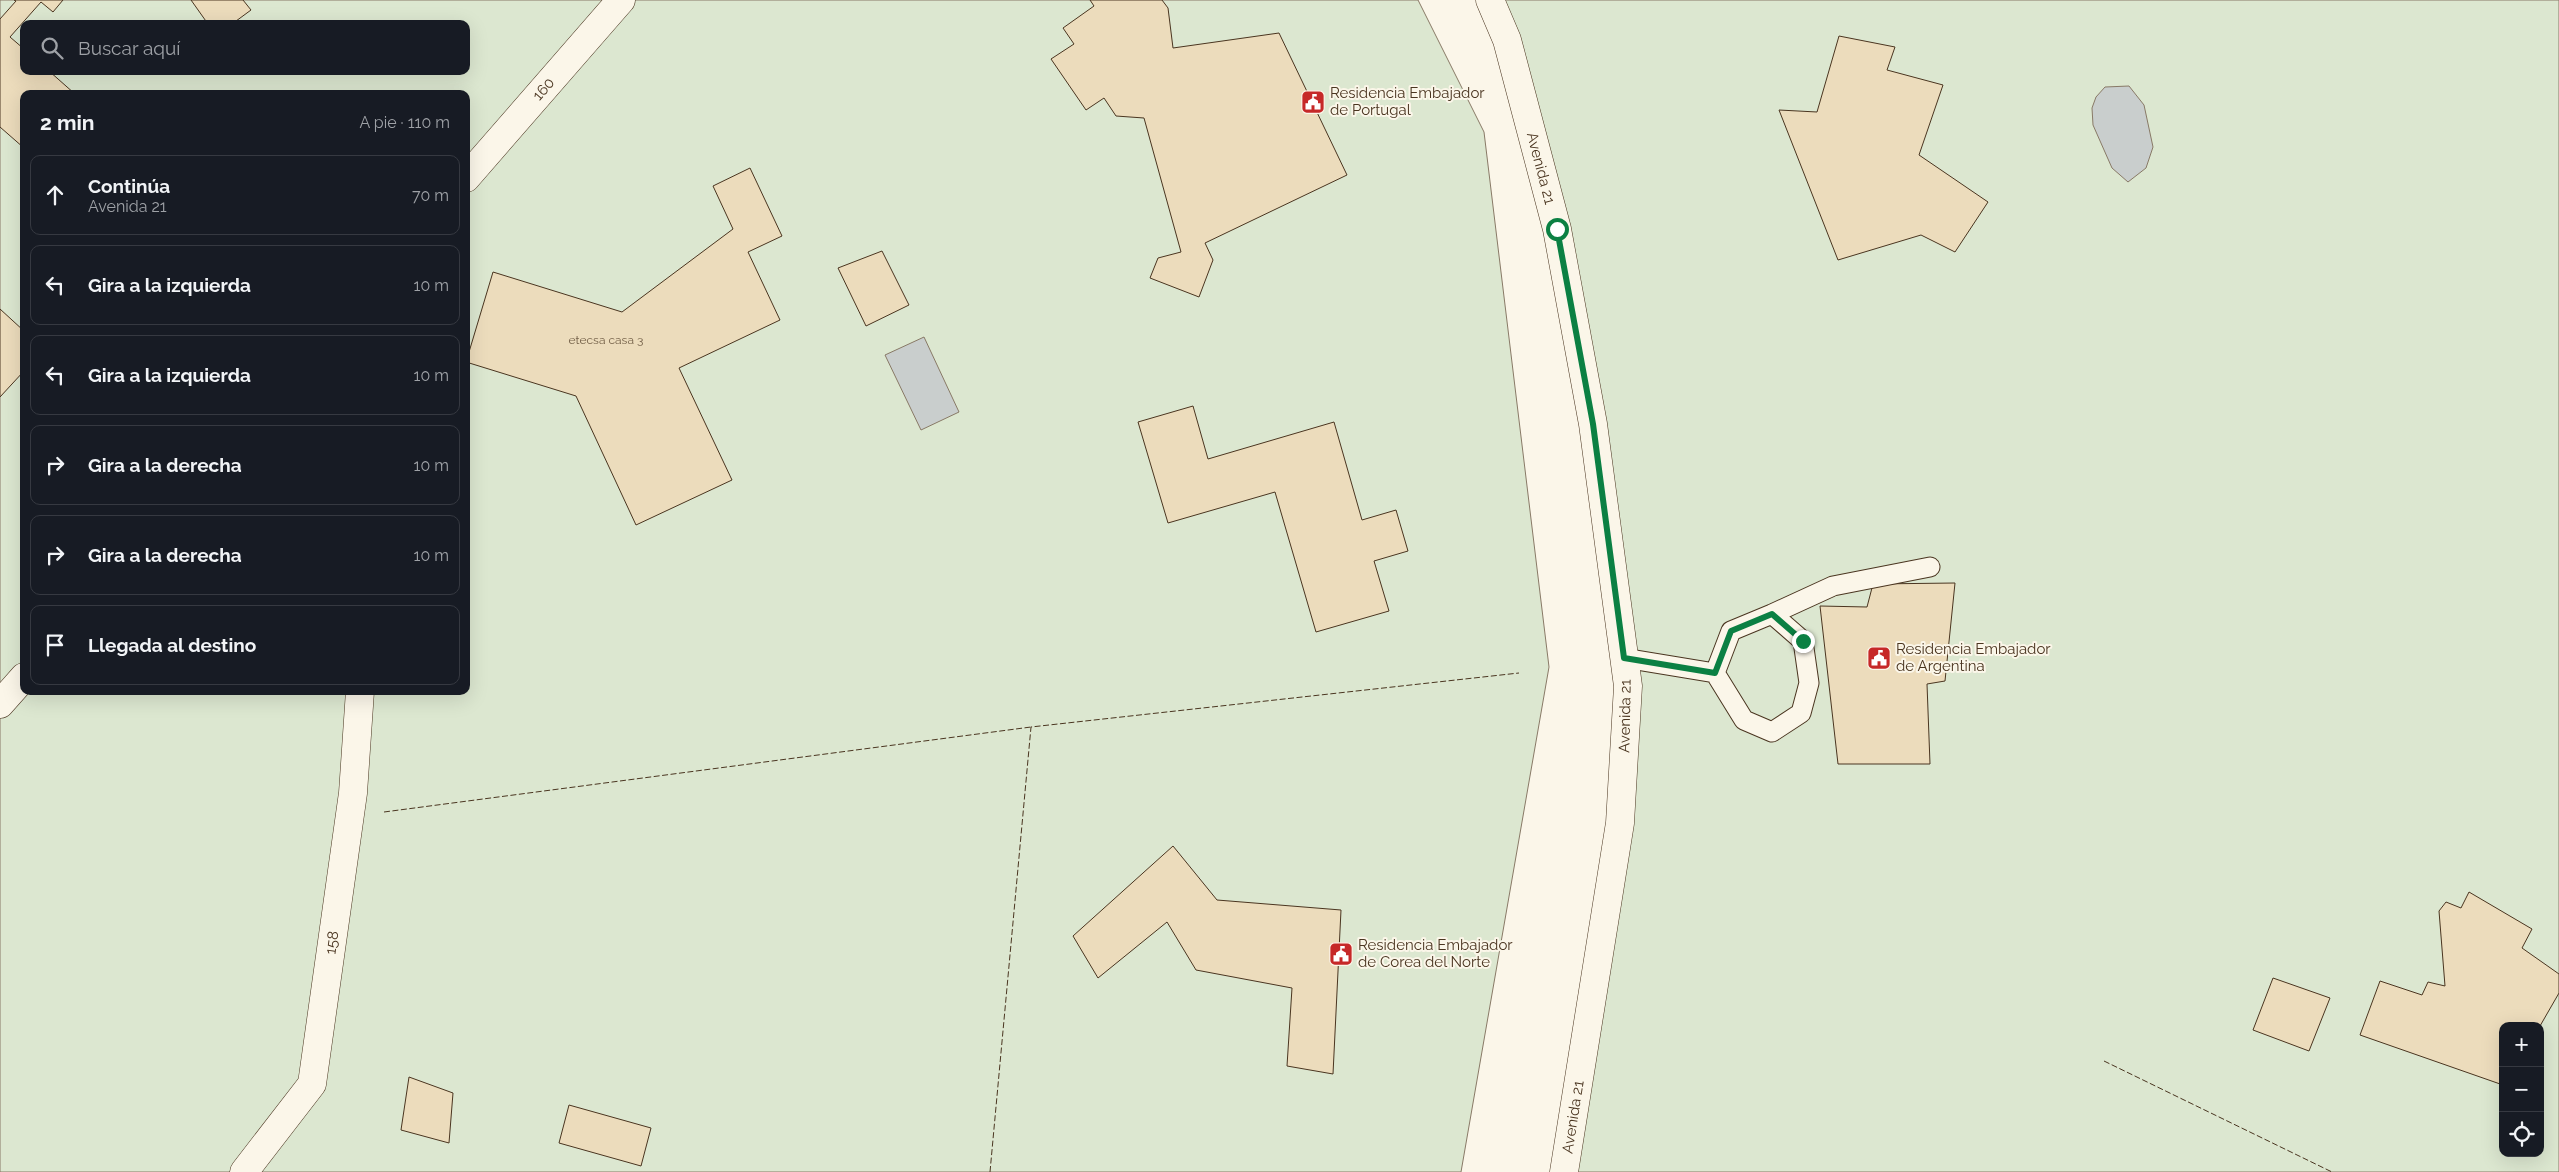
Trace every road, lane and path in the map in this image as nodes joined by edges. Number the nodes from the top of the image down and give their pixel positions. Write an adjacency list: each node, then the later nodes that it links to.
1 (621, 0): 3 (main road, 160)
2 (1490, 0): 6 (main road, Avenida 21)
3 (470, 173)
4 (1930, 567): 5 (lane)
5 (1772, 614): 7 (lane); 7 (lane)
6 (1624, 658): 7 (lane); 12 (main road, Avenida 21)
7 (1715, 673)
8 (20, 682): 10 (main road)
9 (360, 695): 11 (main road, 158)
10 (0, 704)
11 (244, 1172)
12 (1564, 1172)

